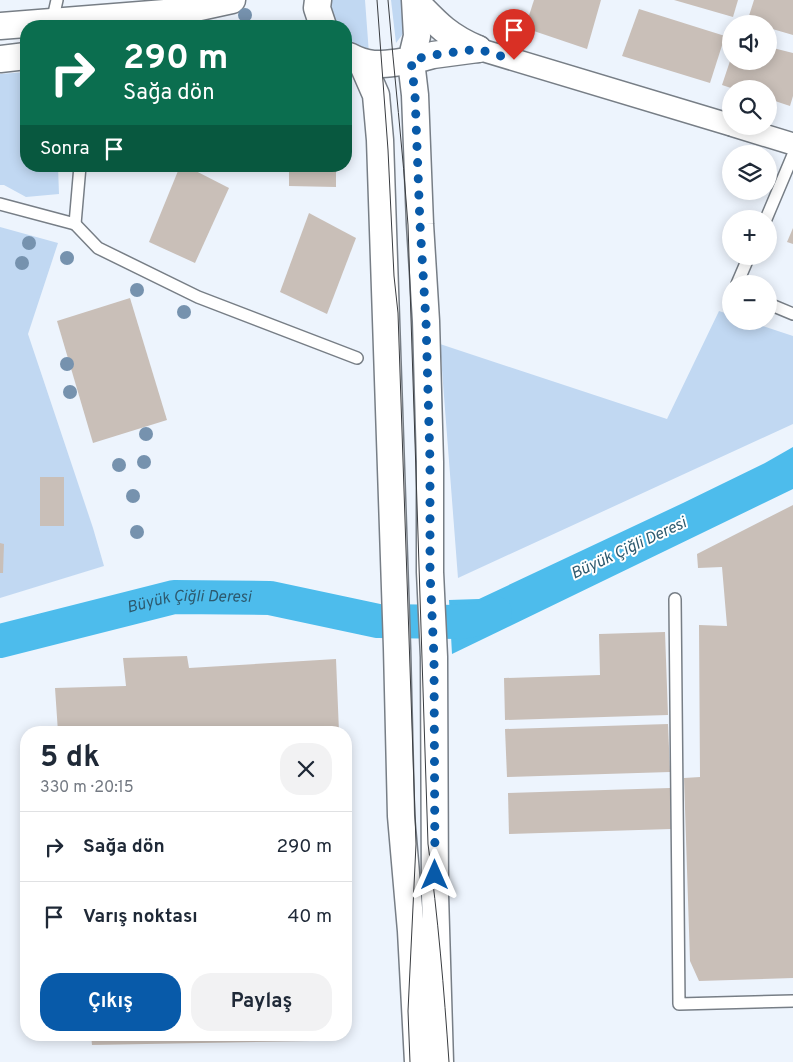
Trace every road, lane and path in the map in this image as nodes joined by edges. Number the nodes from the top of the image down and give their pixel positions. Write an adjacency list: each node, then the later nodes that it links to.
1 (232, 0): 4 (street)
2 (318, 0): 6 (street)
3 (416, 1): 9 (street); 13 (street)
4 (55, 11): 5 (street)
5 (22, 20)
6 (321, 20)
7 (20, 21): 8 (street)
8 (0, 26)
9 (478, 49): 13 (street); 14 (street)
10 (20, 56): 11 (street)
11 (0, 58)
12 (354, 59): 13 (street); 27 (street)
13 (411, 60): 28 (street)
14 (722, 123)
15 (763, 135): 16 (street)
16 (793, 144)
17 (793, 155): 20 (lane)
18 (79, 172): 21 (lane)
19 (0, 204): 21 (lane)
20 (770, 210)
21 (75, 224): 24 (lane)
22 (777, 307): 23 (lane)
23 (793, 314)
24 (358, 358)
25 (675, 599): 26 (lane)
26 (793, 1001)
27 (418, 1062)
28 (440, 1062)

